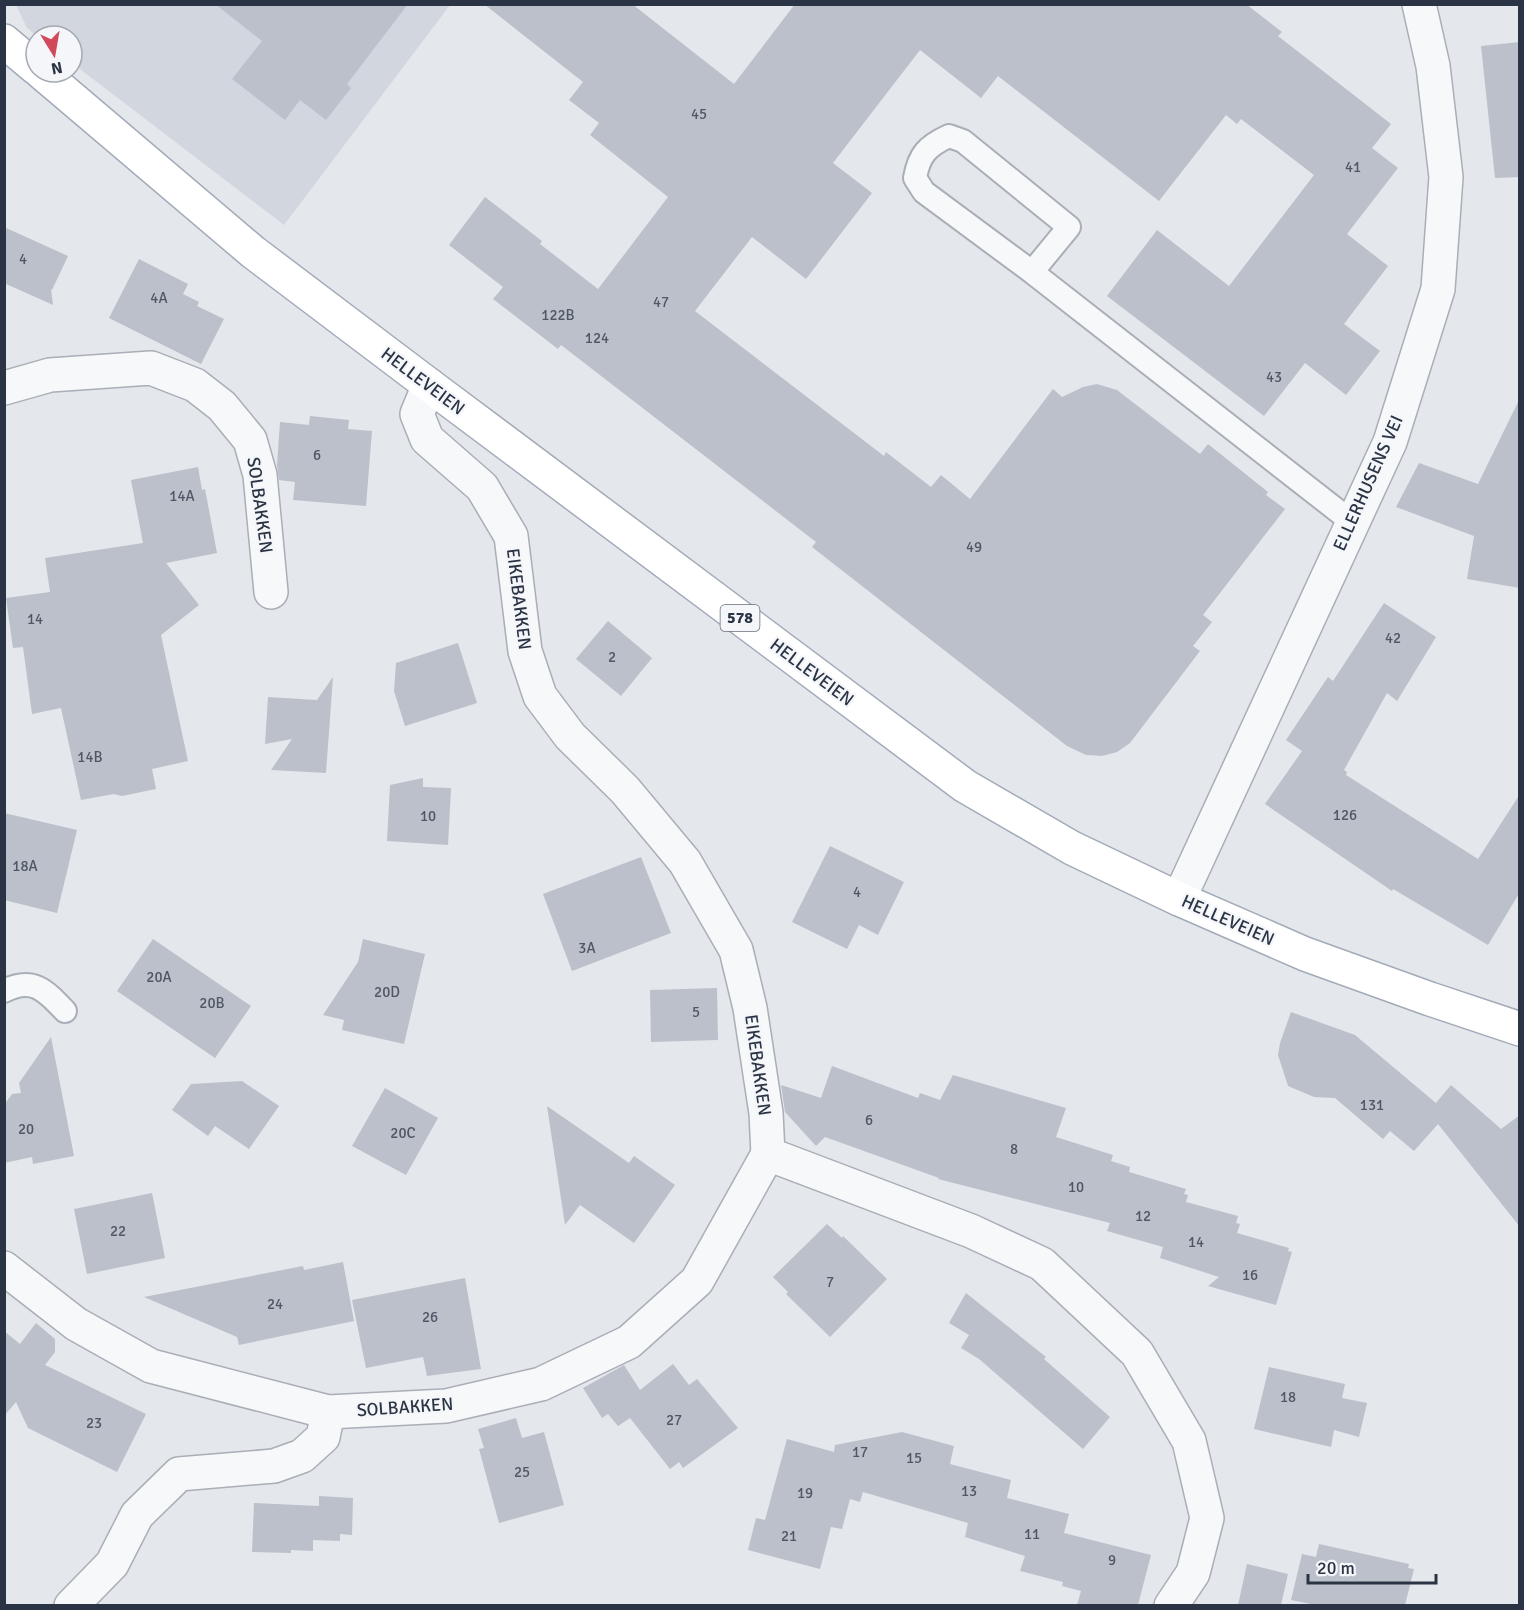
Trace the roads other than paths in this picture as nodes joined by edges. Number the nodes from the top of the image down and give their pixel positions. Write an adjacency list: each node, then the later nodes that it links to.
1 (1419, 4): 8 (street, ELLERHUSENS VEI)
2 (4, 41): 3 (main road)
3 (24, 58)
4 (55, 84): 6 (main road, HELLEVEIEN / 578)
5 (1032, 272): 5 (lane); 8 (lane)
6 (429, 385): 10 (main road, HELLEVEIEN / 578); 14 (street, EIKEBAKKEN)
7 (4, 388): 9 (street, SOLBAKKEN)
8 (1352, 522): 10 (street, ELLERHUSENS VEI)
9 (271, 592)
10 (1179, 899): 13 (main road, HELLEVEIEN / 578)
11 (4, 992): 12 (lane)
12 (65, 1011)
13 (1520, 1029)
14 (768, 1154): 16 (street, SOLBAKKEN); 18 (street)
15 (4, 1268): 16 (street, SOLBAKKEN)
16 (328, 1412): 17 (street)
17 (71, 1605)
18 (1171, 1605)

